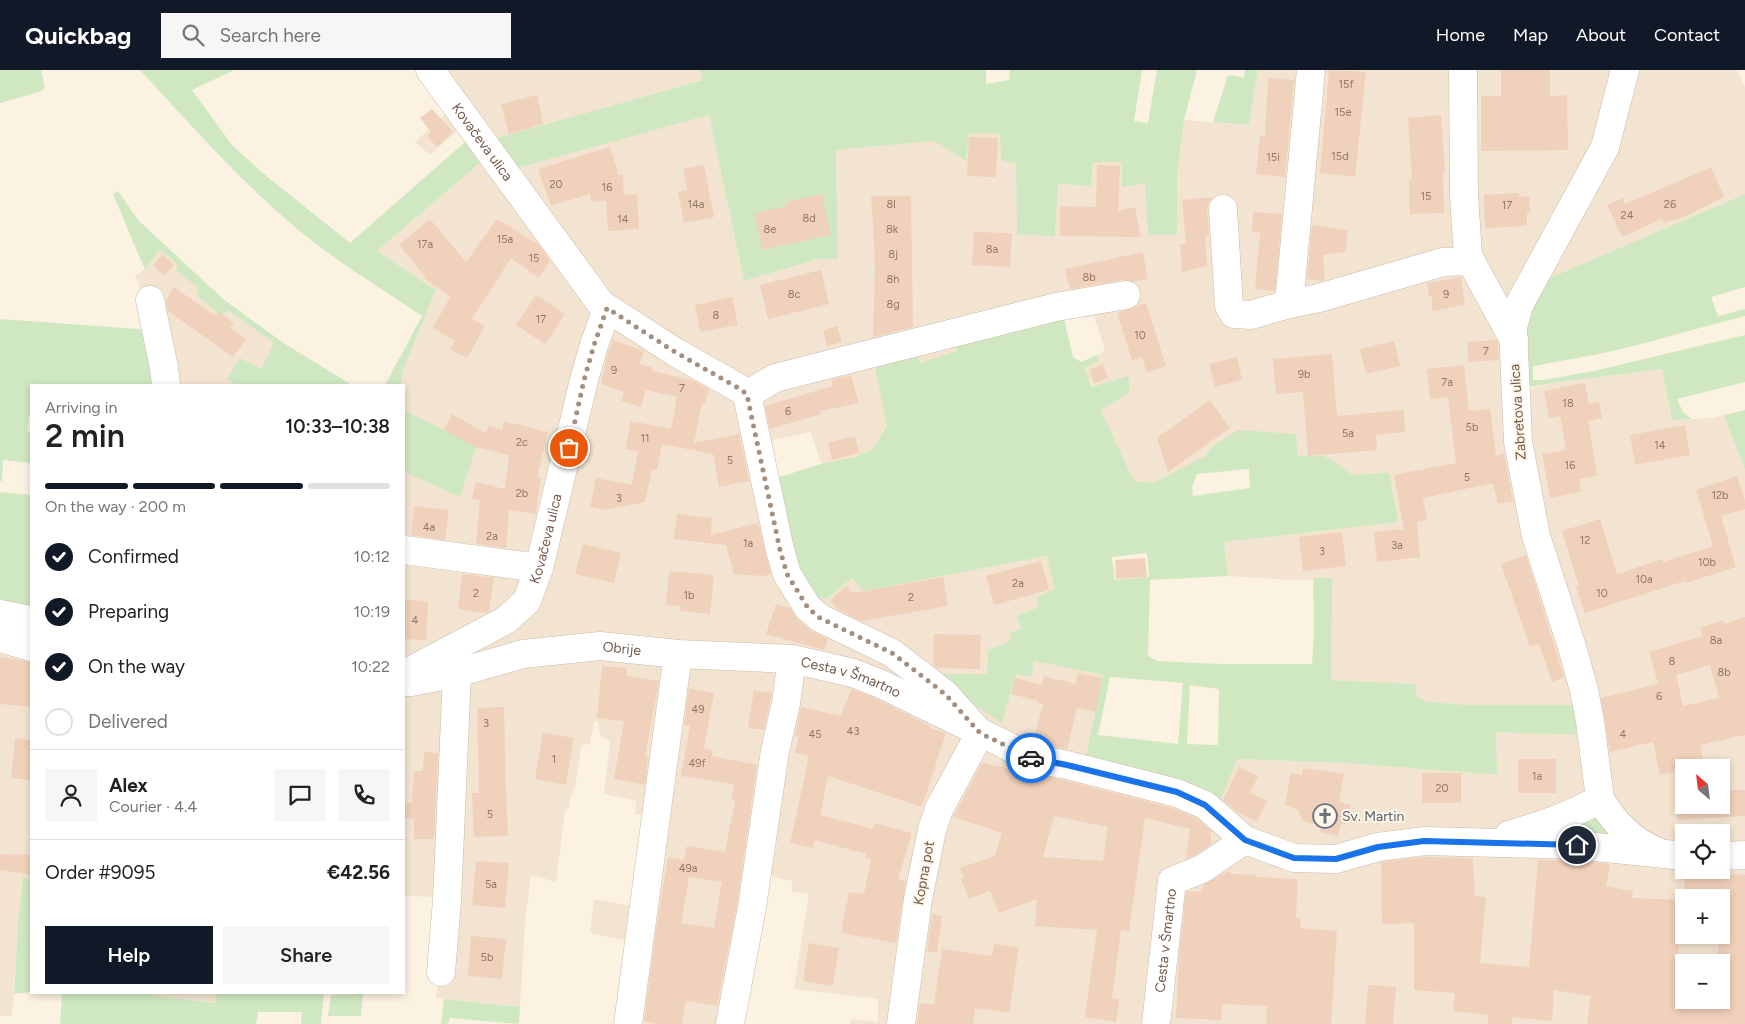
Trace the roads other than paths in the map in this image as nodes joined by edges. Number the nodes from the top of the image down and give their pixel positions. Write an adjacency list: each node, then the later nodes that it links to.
1 (430, 70): 10 (street, Kovačeva ulica)
2 (1311, 70): 9 (street)
3 (1463, 70): 6 (street)
4 (1625, 70): 11 (street, Zabretova ulica)
5 (1223, 209): 9 (street)
6 (1471, 261): 9 (street); 11 (street)
7 (1126, 295): 13 (street)
8 (150, 300): 12 (street)
9 (1289, 304)
10 (607, 308): 13 (street, Kovačeva ulica); 15 (street, Kovačeva ulica)
11 (1514, 340): 26 (street, Zabretova ulica)
12 (166, 384)
13 (747, 395): 25 (street)
14 (405, 550): 15 (street)
15 (540, 568): 22 (street, Kovačeva ulica)
16 (0, 614): 17 (street)
17 (30, 620)
18 (0, 638): 19 (street)
19 (30, 647)
20 (678, 654): 21 (street, Obrije); 23 (street, Obrije); 33 (street)
21 (792, 659): 25 (street, Cesta v Šmartno); 34 (street, Cesta v Šmartno)
22 (405, 673)
23 (457, 673): 24 (street, Obrije); 32 (street)
24 (405, 682)
25 (980, 733): 27 (street, Cesta v Šmartno); 35 (street, Kopna pot)
26 (1600, 799): 28 (street); 29 (street)
27 (1245, 840): 28 (street, Cesta v Šmartno); 36 (street, Cesta v Šmartno)
28 (1486, 842): 29 (street, Cesta v Šmartno)
29 (1673, 855)
30 (1745, 855): 31 (street)
31 (1730, 856)
32 (440, 972)
33 (628, 1024)
34 (730, 1024)
35 (901, 1024)
36 (1156, 1024)

